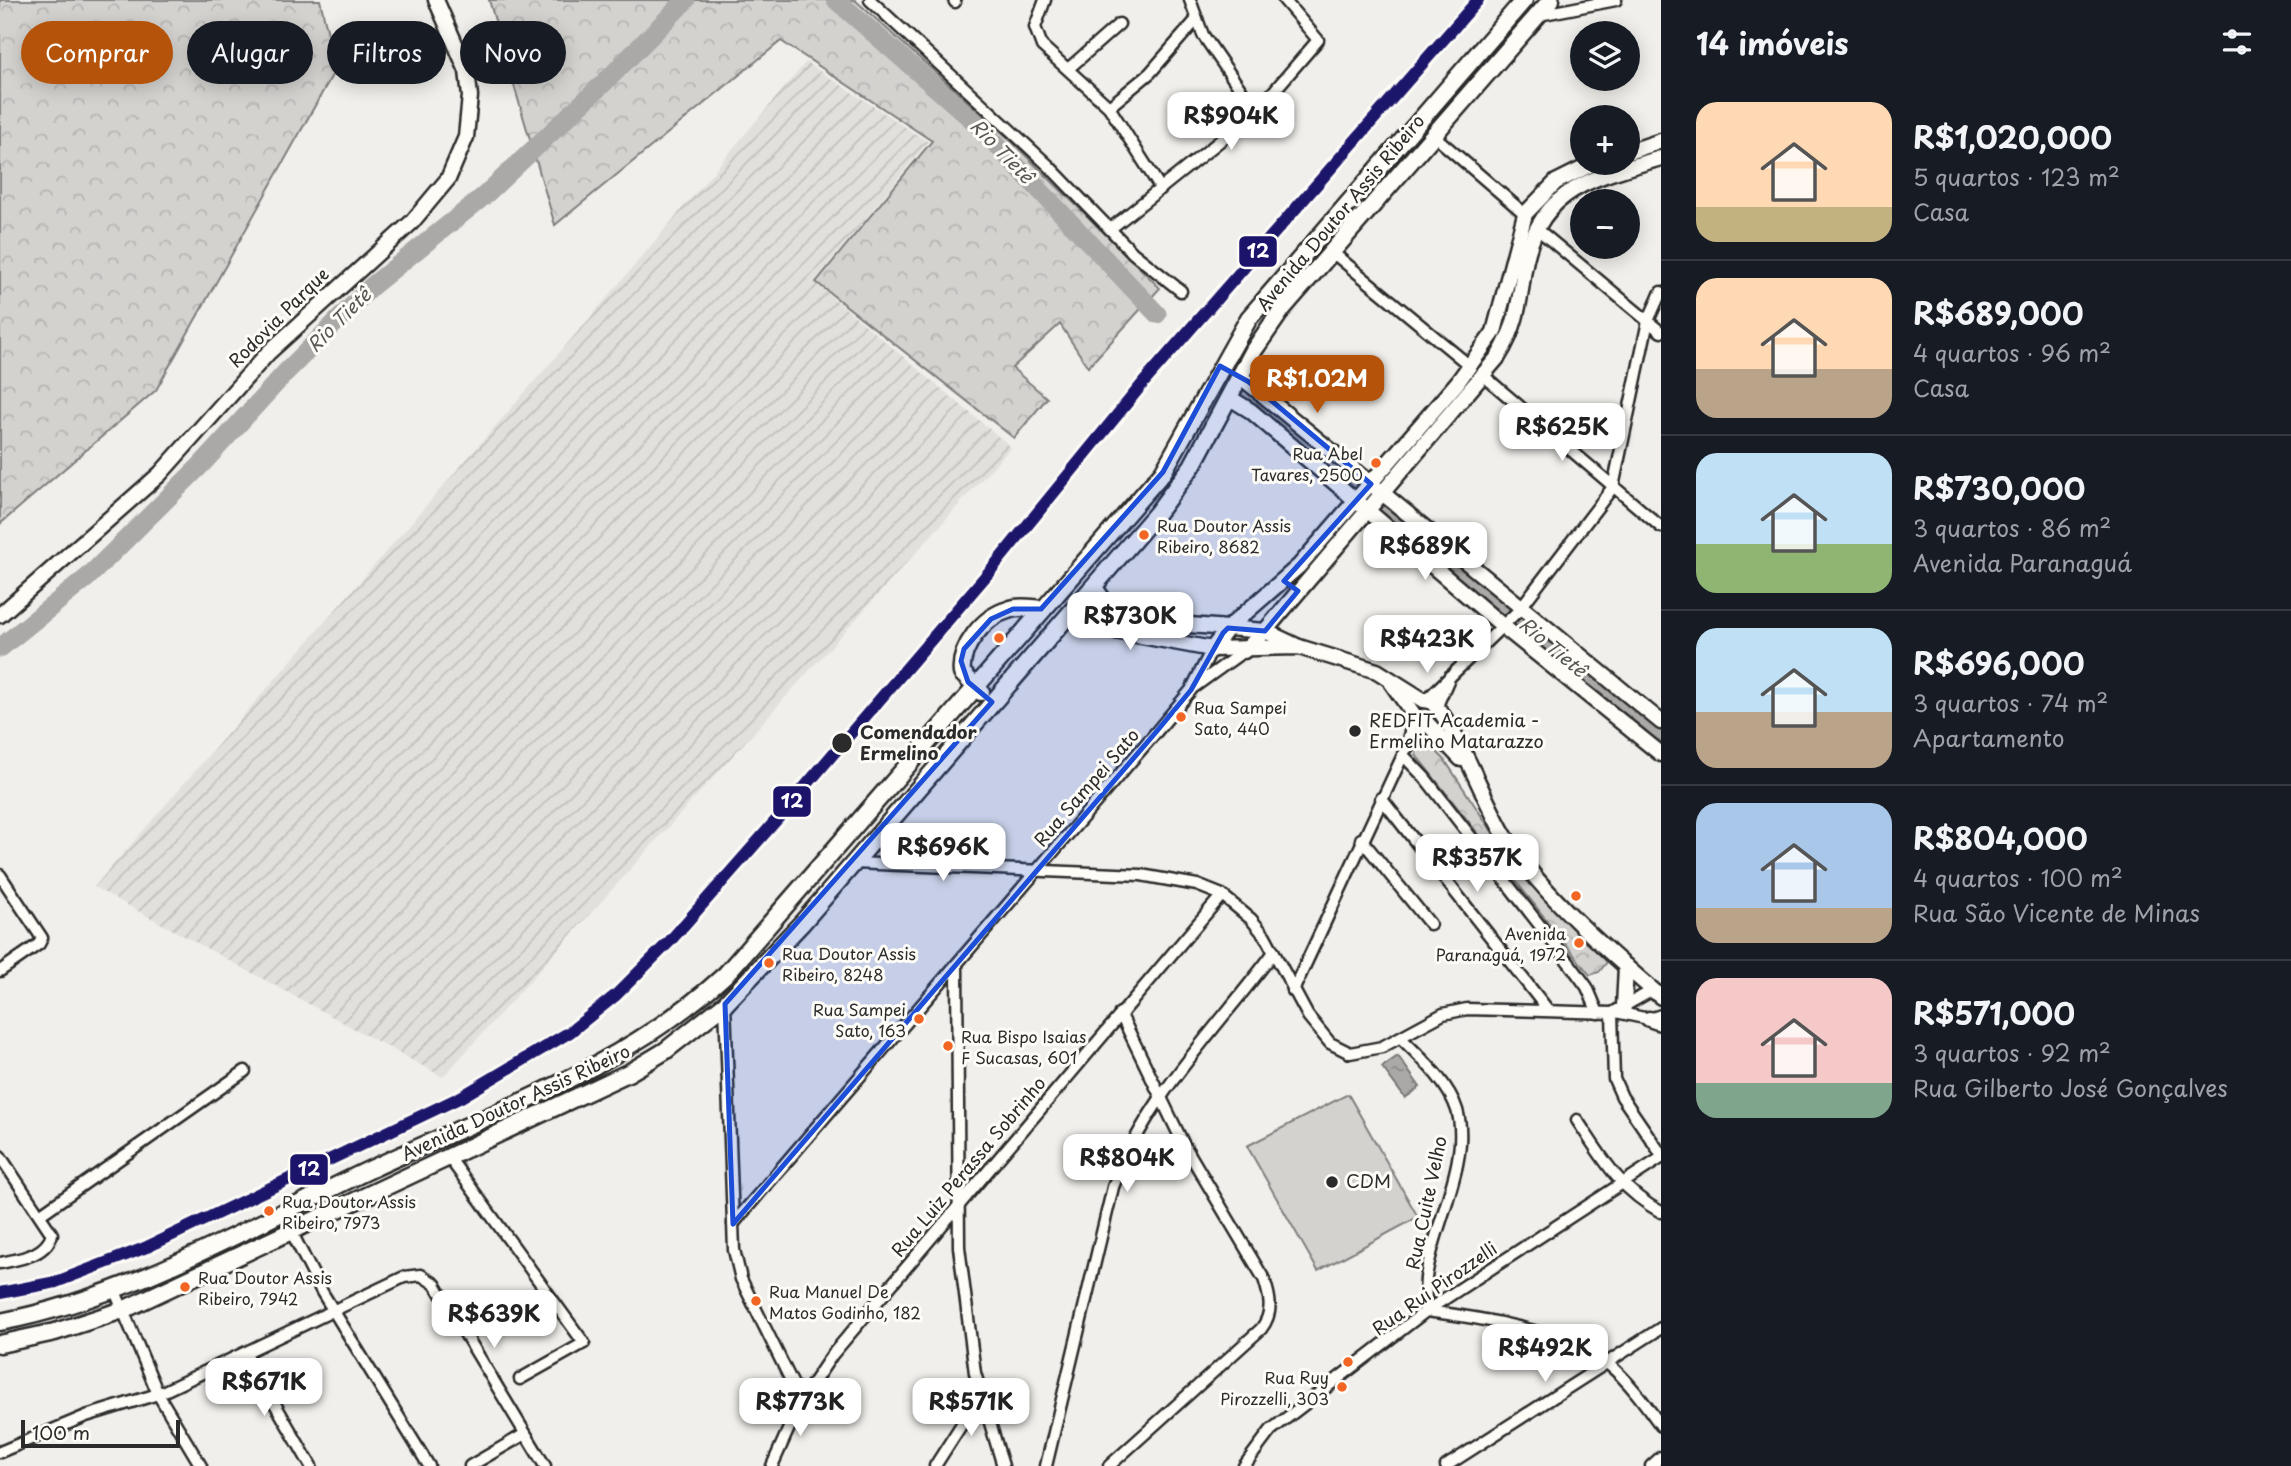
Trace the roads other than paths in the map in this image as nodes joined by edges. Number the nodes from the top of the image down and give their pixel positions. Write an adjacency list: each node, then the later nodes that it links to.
1 (436, 0): 43 (street, Rodovia Parque)
2 (870, 0): 23 (street)
3 (1045, 0): 12 (street)
4 (1190, 0): 10 (street)
5 (1284, 0): 14 (street)
6 (1524, 0): 29 (main road, Avenida Doutor Assis Ribeiro)
7 (1551, 0): 9 (main road, Avenida Doutor Assis Ribeiro)
8 (1616, 0): 9 (street)
9 (1539, 15): 15 (main road, Avenida Doutor Assis Ribeiro)
10 (1197, 19): 13 (street); 14 (street)
11 (1119, 24): 12 (street)
12 (1068, 69): 13 (street)
13 (1109, 107): 20 (street)
14 (1256, 112): 20 (street)
15 (1432, 134): 21 (street); 24 (main road, Avenida Doutor Assis Ribeiro)
16 (1661, 141): 17 (street)
17 (1640, 148)
18 (1661, 158): 22 (street)
19 (1570, 175): 21 (street)
20 (1161, 189): 23 (street)
21 (1525, 214): 30 (street)
22 (1536, 228): 27 (street); 32 (street)
23 (1110, 229): 25 (street)
24 (1332, 252): 30 (street); 31 (main road, Avenida Doutor Assis Ribeiro)
25 (1181, 291)
26 (1661, 292): 27 (street)
27 (1648, 321): 28 (street); 34 (street)
28 (1661, 332)
29 (1220, 366): 31 (main road); 37 (main road, Avenida Doutor Assis Ribeiro)
30 (1470, 366): 35 (street)
31 (1240, 376): 33 (main road, Avenida Doutor Assis Ribeiro); 35 (street)
32 (1483, 376): 34 (street); 35 (street)
33 (1230, 398): 35 (street); 39 (main road, Avenida Doutor Assis Ribeiro)
34 (1614, 487): 36 (street); 42 (street)
35 (1369, 497): 38 (street); 40 (street); 42 (street); 45 (street)
36 (1661, 527)
37 (1073, 572): 41 (main road, Avenida Doutor Assis Ribeiro); 44 (main road)
38 (1284, 582): 40 (street); 46 (street)
39 (1094, 586): 44 (main road, Avenida Doutor Assis Ribeiro); 46 (street)
40 (1298, 591): 47 (street)
41 (1041, 609): 52 (main road, Avenida Doutor Assis Ribeiro); 52 (main road)
42 (1520, 609): 45 (street); 57 (street)
43 (0, 615)
44 (1069, 615): 49 (street); 54 (main road, Avenida Doutor Assis Ribeiro)
45 (1505, 626): 55 (street); 59 (street)
46 (1228, 628): 47 (street); 49 (street)
47 (1265, 631): 48 (street); 50 (street)
48 (1299, 647): 50 (street); 51 (street)
49 (1212, 649): 50 (street); 53 (street, Rua Sampei Sato)
50 (1244, 651): 53 (street, Rua Sampei Sato)
51 (1388, 678): 55 (street); 56 (street)
52 (975, 688): 54 (main road); 94 (main road, Avenida Doutor Assis Ribeiro)
53 (1191, 690): 64 (street, Rua Sampei Sato)
54 (992, 702): 63 (main road, Avenida Doutor Assis Ribeiro)
55 (1431, 704): 56 (street); 56 (street); 60 (street)
56 (1420, 719): 58 (street); 60 (street)
57 (1661, 722)
58 (1404, 753): 61 (street); 78 (street)
59 (1661, 754)
60 (1468, 767): 70 (street)
61 (1381, 798): 62 (street); 75 (street)
62 (1362, 839): 67 (street); 72 (street)
63 (852, 863): 64 (street); 74 (main road, Avenida Doutor Assis Ribeiro)
64 (1036, 870): 66 (street); 69 (street, Rua Sampei Sato)
65 (0, 875): 71 (street)
66 (1222, 895): 68 (street); 77 (street, Rua Luiz Perassa Sobrinho)
67 (1430, 924)
68 (1274, 952): 72 (street); 82 (street)
69 (957, 965): 88 (street); 91 (street, Rua Sampei Sato)
70 (1626, 965): 73 (street); 76 (street)
71 (0, 971)
72 (1293, 991): 80 (street)
73 (1657, 994): 76 (street)
74 (725, 1004): 85 (main road, Avenida Doutor Assis Ribeiro); 91 (street)
75 (1548, 1010): 78 (street); 80 (street)
76 (1618, 1011): 78 (street); 79 (street); 86 (street)
77 (1120, 1013): 82 (street); 88 (street, Rua Luiz Perassa Sobrinho)
78 (1598, 1013)
79 (1657, 1019)
80 (1401, 1038): 96 (street, Rua Cuite Velho)
81 (245, 1071): 90 (street)
82 (1161, 1094): 119 (street); 120 (street)
83 (1577, 1120): 87 (street)
84 (0, 1156): 90 (street)
85 (447, 1156): 92 (main road, Avenida Doutor Assis Ribeiro); 103 (street)
86 (1661, 1156): 87 (street, Rua Rui Pirozzelli)
87 (1621, 1185): 89 (street); 96 (street, Rua Rui Pirozzelli)
88 (960, 1201): 105 (street); 106 (street, Rua Luiz Perassa Sobrinho)
89 (1661, 1212)
90 (41, 1214): 93 (street)
91 (733, 1224): 106 (street)
92 (291, 1231): 95 (main road, Avenida Doutor Assis Ribeiro); 97 (street)
93 (0, 1263)
94 (116, 1291): 95 (street); 98 (main road)
95 (124, 1310): 100 (main road, Avenida Doutor Assis Ribeiro); 104 (street)
96 (1426, 1311): 102 (street); 121 (street, Rua Rui Pirozzelli)
97 (335, 1313): 101 (street); 108 (street); 113 (street)
98 (0, 1322)
99 (1661, 1328): 102 (street)
100 (0, 1344)
101 (246, 1354): 104 (street); 112 (street)
102 (1608, 1363): 107 (street); 122 (street)
103 (520, 1379)
104 (158, 1394): 109 (street); 111 (street)
105 (981, 1394): 117 (street); 118 (street)
106 (801, 1401): 116 (street, Rua Luiz Perassa Sobrinho)
107 (1661, 1426)
108 (525, 1434): 114 (street); 115 (street)
109 (0, 1452)
110 (1661, 1457): 123 (street)
111 (201, 1466)
112 (311, 1466)
113 (429, 1466)
114 (470, 1466)
115 (545, 1466)
116 (772, 1466)
117 (935, 1466)
118 (1003, 1466)
119 (1046, 1466)
120 (1109, 1466)
121 (1244, 1466)
122 (1446, 1466)
123 (1651, 1466)

